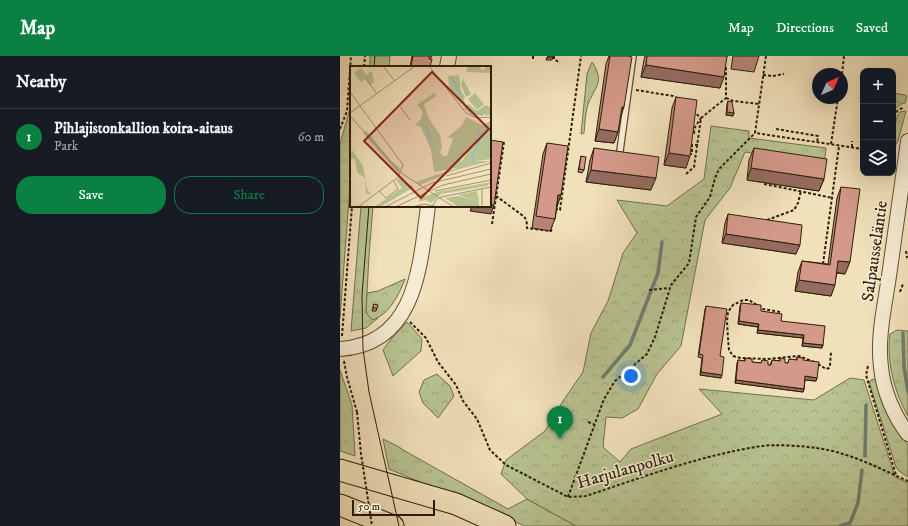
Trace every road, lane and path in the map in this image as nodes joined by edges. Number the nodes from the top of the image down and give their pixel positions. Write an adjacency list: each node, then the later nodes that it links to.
1 (351, 56): 13 (path)
2 (365, 56): 14 (path)
3 (449, 56): 15 (street)
4 (533, 56): 10 (path)
5 (554, 56): 12 (path)
6 (581, 56): 51 (path)
7 (633, 56): 20 (lane)
8 (766, 56): 19 (path)
9 (844, 56): 17 (path)
10 (533, 59)
11 (725, 60): 21 (path)
12 (560, 63)
13 (350, 66)
14 (364, 66)
15 (448, 66)
16 (350, 67): 30 (path)
17 (843, 68)
18 (784, 74): 19 (path)
19 (763, 75): 23 (path)
20 (629, 89): 22 (path); 43 (lane)
21 (726, 98): 23 (path); 28 (path)
22 (681, 100)
23 (759, 104): 32 (path)
24 (837, 104): 38 (path)
25 (904, 108): 27 (path)
26 (692, 110): 28 (path)
27 (896, 114)
28 (701, 118): 29 (path); 37 (path)
29 (691, 125)
30 (340, 129)
31 (776, 129): 36 (path)
32 (755, 133): 36 (path); 56 (path)
33 (852, 141): 40 (path)
34 (908, 141): 67 (street, Salpausseläntie)
35 (504, 142): 47 (path)
36 (817, 143): 38 (path)
37 (698, 145): 42 (path); 44 (path)
38 (831, 145): 39 (path)
39 (839, 146): 40 (path); 48 (path)
40 (852, 147): 41 (path)
41 (860, 148)
42 (687, 154)
43 (619, 158)
44 (686, 174)
45 (764, 184): 46 (path)
46 (801, 191): 48 (path); 52 (path)
47 (496, 196): 53 (path); 54 (path)
48 (833, 198): 55 (path)
49 (352, 207): 59 (path)
50 (428, 207): 62 (street)
51 (554, 210)
52 (764, 222)
53 (492, 224)
54 (552, 224)
55 (820, 267)
56 (670, 288): 57 (path); 66 (path)
57 (651, 290)
58 (340, 307): 59 (path)
59 (344, 312): 62 (path)
60 (780, 312): 63 (path)
61 (408, 319): 71 (path, Harjulanpolku)
62 (341, 346): 75 (path, bridge)
63 (831, 352)
64 (866, 375): 69 (path)
65 (588, 422): 66 (path)
66 (594, 424): 71 (path)
67 (908, 434)
68 (340, 470): 77 (highway); 78 (highway)
69 (896, 476): 70 (path, Harjulanpolku); 71 (path, Harjulanpolku)
70 (907, 480)
71 (568, 497)
72 (340, 505): 76 (highway)
73 (340, 518): 74 (highway)
74 (360, 526)
75 (372, 526)
76 (393, 526)
77 (470, 526)
78 (505, 526)

